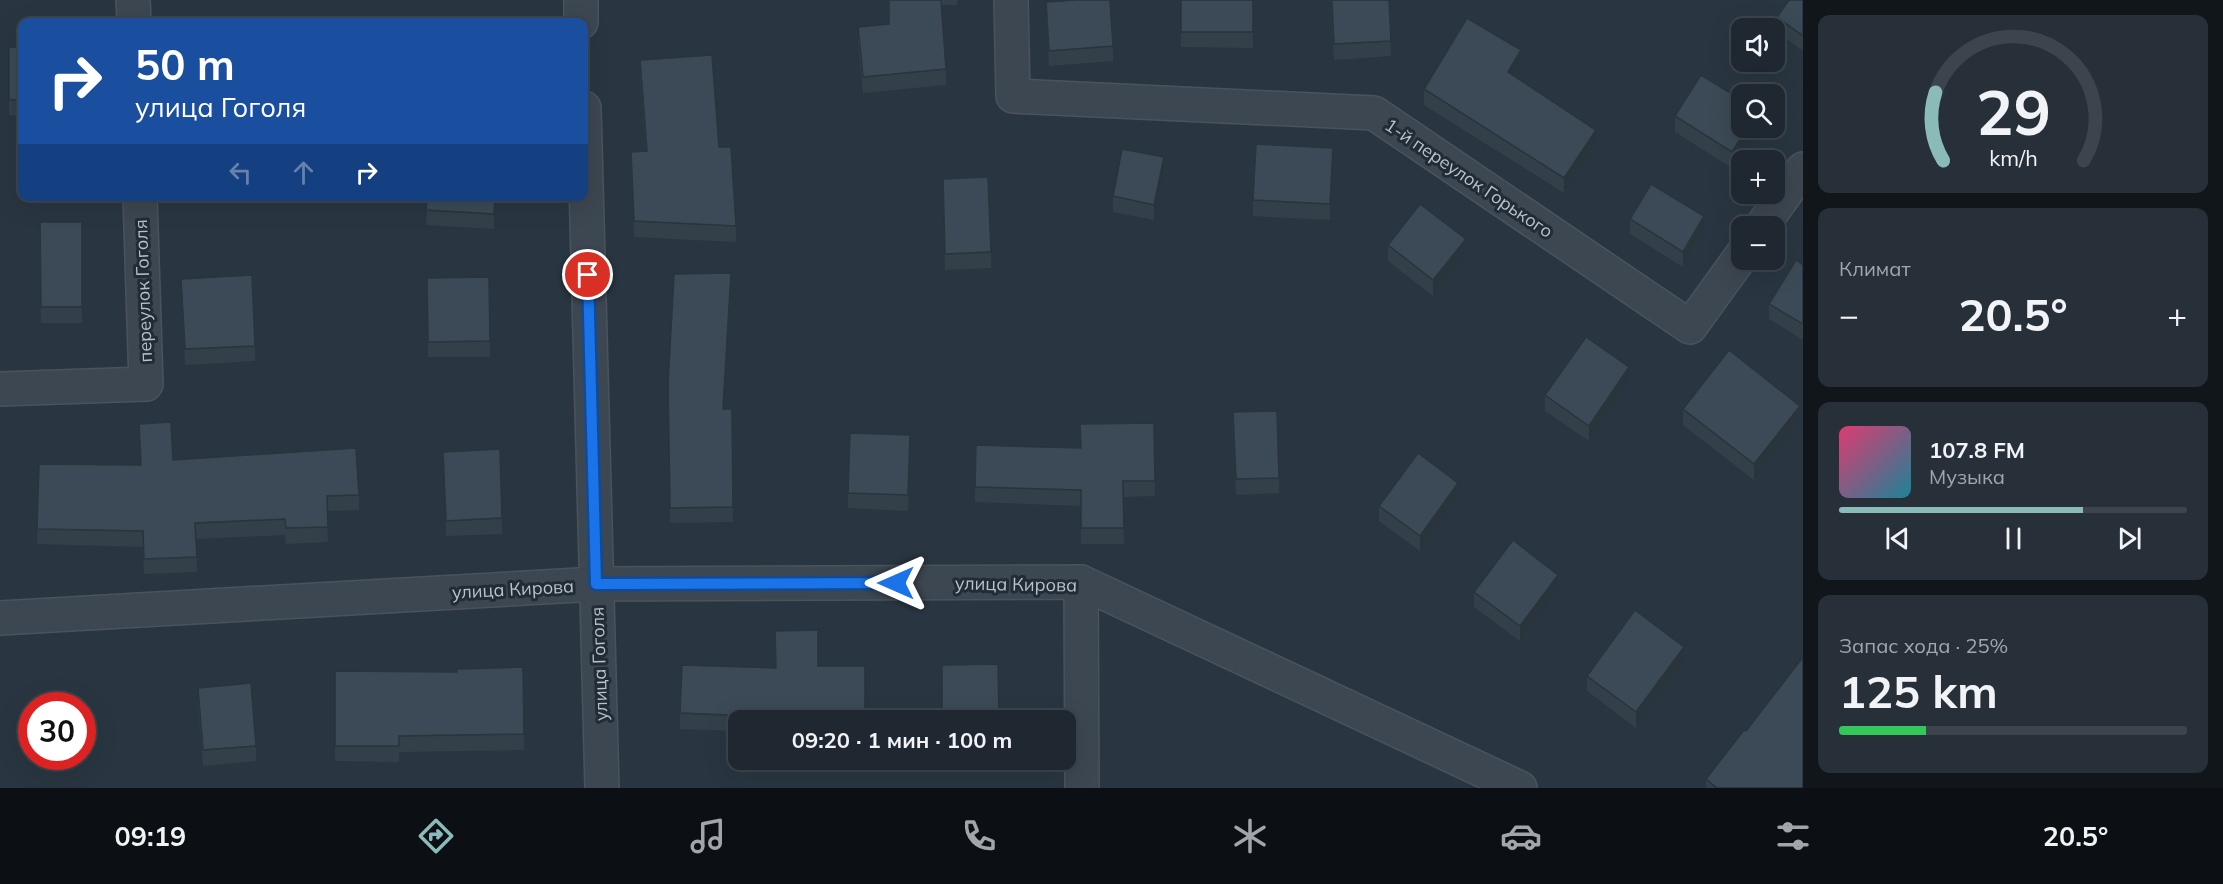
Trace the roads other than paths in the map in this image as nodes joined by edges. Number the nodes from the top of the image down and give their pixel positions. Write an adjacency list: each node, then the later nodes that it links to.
1 (133, 0): 4 (street)
2 (581, 0): 5 (street)
3 (1011, 0): 10 (street, 1-й переулок Горького)
4 (134, 18)
5 (581, 18)
6 (1803, 169): 9 (street)
7 (140, 201): 11 (street, переулок Гоголя)
8 (586, 201): 13 (street, улица Гоголя)
9 (1769, 216)
10 (1731, 270)
11 (0, 389)
12 (1081, 582): 13 (street, улица Кирова); 16 (street); 17 (street, улица Кирова)
13 (596, 584): 14 (street, улица Кирова); 15 (street, улица Гоголя)
14 (0, 618)
15 (602, 788)
16 (1082, 788)
17 (1520, 788)

